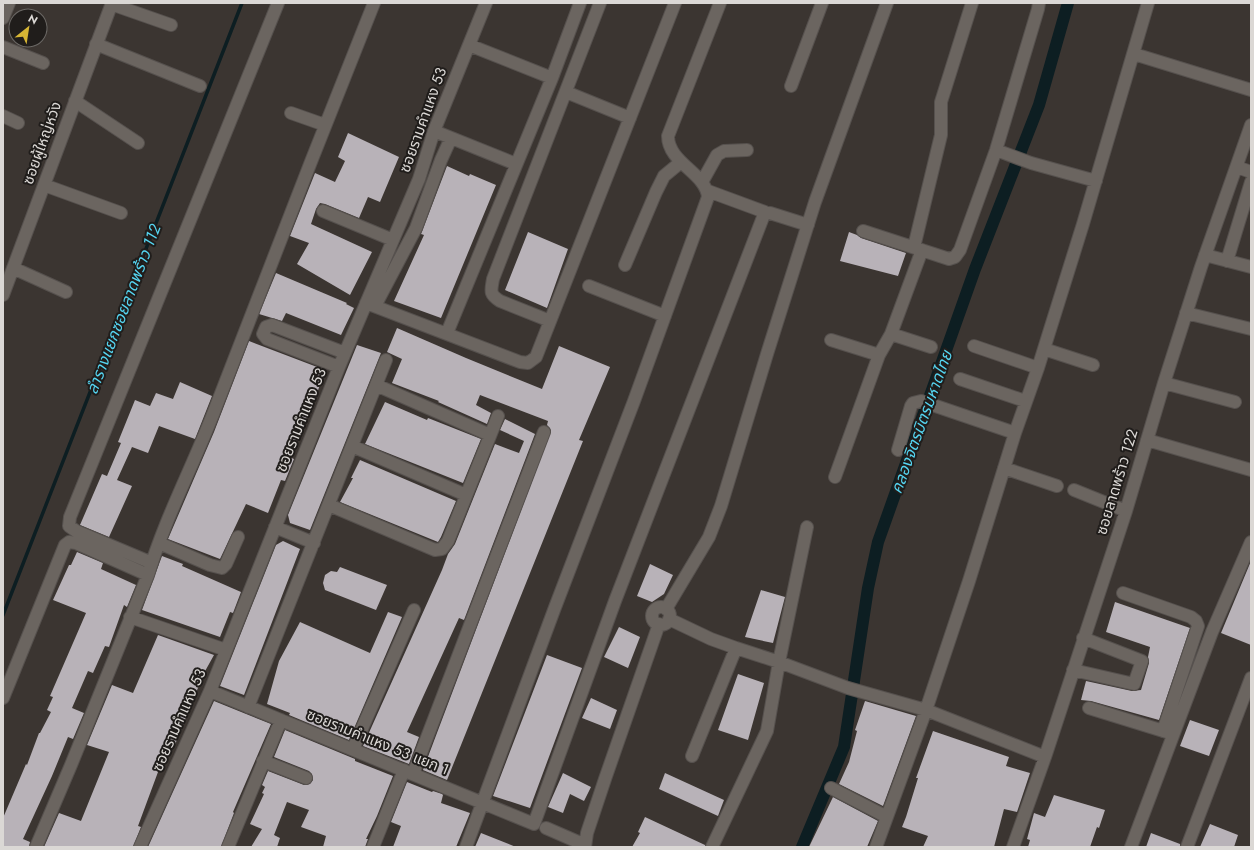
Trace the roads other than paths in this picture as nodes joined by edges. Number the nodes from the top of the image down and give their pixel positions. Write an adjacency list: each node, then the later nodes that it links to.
1 (9, 3): 15 (street)
2 (278, 3): 105 (street)
3 (374, 3): 32 (street)
4 (486, 3): 18 (street, ซอยรามคำแหง 53)
5 (580, 3): 22 (street)
6 (600, 3): 26 (street)
7 (675, 3): 30 (street)
8 (720, 3): 39 (street)
9 (822, 3): 24 (street)
10 (887, 3): 50 (street)
11 (972, 3): 53 (street)
12 (1039, 3): 38 (street)
13 (1148, 3): 20 (street)
14 (112, 4): 16 (street); 17 (street, ซอยผู้ใหญ่หวัง)
15 (3, 18)
16 (170, 25)
17 (96, 44): 23 (street); 27 (street, ซอยผู้ใหญ่หวัง)
18 (469, 45): 22 (street); 34 (street, ซอยรามคำแหง 53)
19 (3, 47): 21 (street)
20 (1134, 54): 25 (street); 43 (street)
21 (43, 63)
22 (552, 78): 40 (street)
23 (200, 86)
24 (791, 86)
25 (1251, 90)
26 (566, 92): 30 (street); 65 (street)
27 (75, 101): 36 (street); 45 (street, ซอยผู้ใหญ่หวัง)
28 (291, 113): 32 (street)
29 (3, 116): 31 (street)
30 (630, 118): 65 (street)
31 (18, 122)
32 (325, 125): 104 (street)
33 (1251, 126): 41 (street, ซอยลาดพร้าว 122)
34 (434, 131): 35 (street); 52 (street, ซอยรามคำแหง 53)
35 (451, 138): 40 (street); 62 (street)
36 (138, 143)
37 (747, 150): 46 (street)
38 (996, 150): 43 (street); 53 (street)
39 (681, 162): 46 (street); 56 (street)
40 (516, 164): 67 (street)
41 (1237, 167): 42 (street); 54 (street, ซอยลาดพร้าว 122)
42 (1251, 172)
43 (1096, 181): 72 (street)
44 (1251, 182): 55 (street)
45 (44, 185): 48 (street); 58 (street, ซอยผู้ใหญ่หวัง)
46 (705, 187): 64 (street); 131 (street, ซอยรามคำแหง 53 แยก 1)
47 (323, 211): 52 (street)
48 (121, 213)
49 (770, 213): 50 (street)
50 (808, 225): 110 (street)
51 (863, 231): 53 (street)
52 (393, 240): 62 (street, ซอยรามคำแหง 53)
53 (918, 248): 68 (street)
54 (1205, 255): 55 (street); 63 (street, ซอยลาดพร้าว 122)
55 (1227, 261): 57 (street)
56 (625, 265)
57 (1251, 267)
58 (13, 268): 60 (street); 61 (street, ซอยผู้ใหญ่หวัง)
59 (590, 286): 64 (street)
60 (66, 292)
61 (3, 295)
62 (371, 304): 67 (street); 73 (street, ซอยรามคำแหง 53)
63 (1186, 313): 66 (street); 80 (street, ซอยลาดพร้าว 122)
64 (665, 316): 131 (street)
65 (550, 322): 67 (street)
66 (1251, 329)
67 (447, 333)
68 (891, 334): 71 (street); 74 (street)
69 (831, 340): 74 (street)
70 (974, 346): 78 (street)
71 (931, 347)
72 (1044, 349): 76 (street); 78 (street)
73 (345, 353): 77 (street, ซอยรามคำแหง 53); 77 (street)
74 (879, 355): 93 (street)
75 (386, 360): 81 (street)
76 (1093, 366)
77 (339, 367): 100 (street, ซอยรามคำแหง 53)
78 (1038, 368): 82 (street)
79 (960, 379): 82 (street)
80 (1164, 383): 83 (street); 88 (street, ซอยลาดพร้าว 122)
81 (376, 385): 87 (street); 89 (street)
82 (1025, 401): 86 (street)
83 (1235, 402)
84 (498, 416): 87 (street)
85 (544, 432): 128 (street)
86 (1014, 433): 90 (street); 91 (street)
87 (490, 435): 96 (street)
88 (1147, 440): 92 (street); 98 (street, ซอยลาดพร้าว 122)
89 (352, 446): 96 (street); 97 (street)
90 (898, 450)
91 (1004, 468): 94 (street); 121 (street)
92 (1251, 470)
93 (835, 477)
94 (1057, 486)
95 (1074, 490): 98 (street)
96 (466, 495): 97 (street)
97 (329, 505): 102 (street)
98 (1126, 511): 111 (street, ซอยลาดพร้าว 122)
99 (807, 527): 114 (street)
100 (276, 528): 102 (street); 113 (street, ซอยรามคำแหง 53)
101 (238, 537): 104 (street)
102 (314, 542): 119 (street)
103 (1251, 542): 123 (street)
104 (159, 543): 105 (street)
105 (152, 563): 106 (street)
106 (148, 575): 109 (street); 118 (street)
107 (1123, 593): 123 (street)
108 (414, 610): 124 (street)
109 (130, 617): 113 (street); 135 (street)
110 (665, 617): 112 (street); 134 (street)
111 (1083, 638): 115 (street, ซอยลาดพร้าว 122); 115 (street)
112 (736, 648): 114 (street); 125 (street)
113 (226, 650): 117 (street, ซอยรามคำแหง 53)
114 (779, 662): 121 (street); 140 (street)
115 (1073, 670): 126 (street, ซอยลาดพร้าว 122)
116 (1251, 678): 144 (street)
117 (210, 691): 119 (street, ซอยรามคำแหง 53 แยก 1); 136 (street, ซอยรามคำแหง 53)
118 (3, 698)
119 (248, 707): 122 (street, ซอยรามคำแหง 53 แยก 1)
120 (1089, 708): 123 (street)
121 (926, 710): 126 (street); 132 (street)
122 (281, 720): 124 (street, ซอยรามคำแหง 53 แยก 1); 127 (street)
123 (1168, 733): 143 (street)
124 (353, 749): 128 (street, ซอยรามคำแหง 53 แยก 1)
125 (692, 756)
126 (1045, 757): 142 (street, ซอยลาดพร้าว 122)
127 (263, 761): 129 (street); 137 (street)
128 (408, 772): 131 (street, ซอยรามคำแหง 53 แยก 1); 138 (street)
129 (306, 778)
130 (831, 788): 132 (street)
131 (483, 803): 139 (street)
132 (887, 817): 141 (street)
133 (546, 828): 134 (street)
134 (585, 846)
135 (36, 847)
136 (140, 847)
137 (228, 847)
138 (373, 847)
139 (466, 847)
140 (712, 847)
141 (876, 847)
142 (1013, 847)
143 (1132, 847)
144 (1187, 847)

